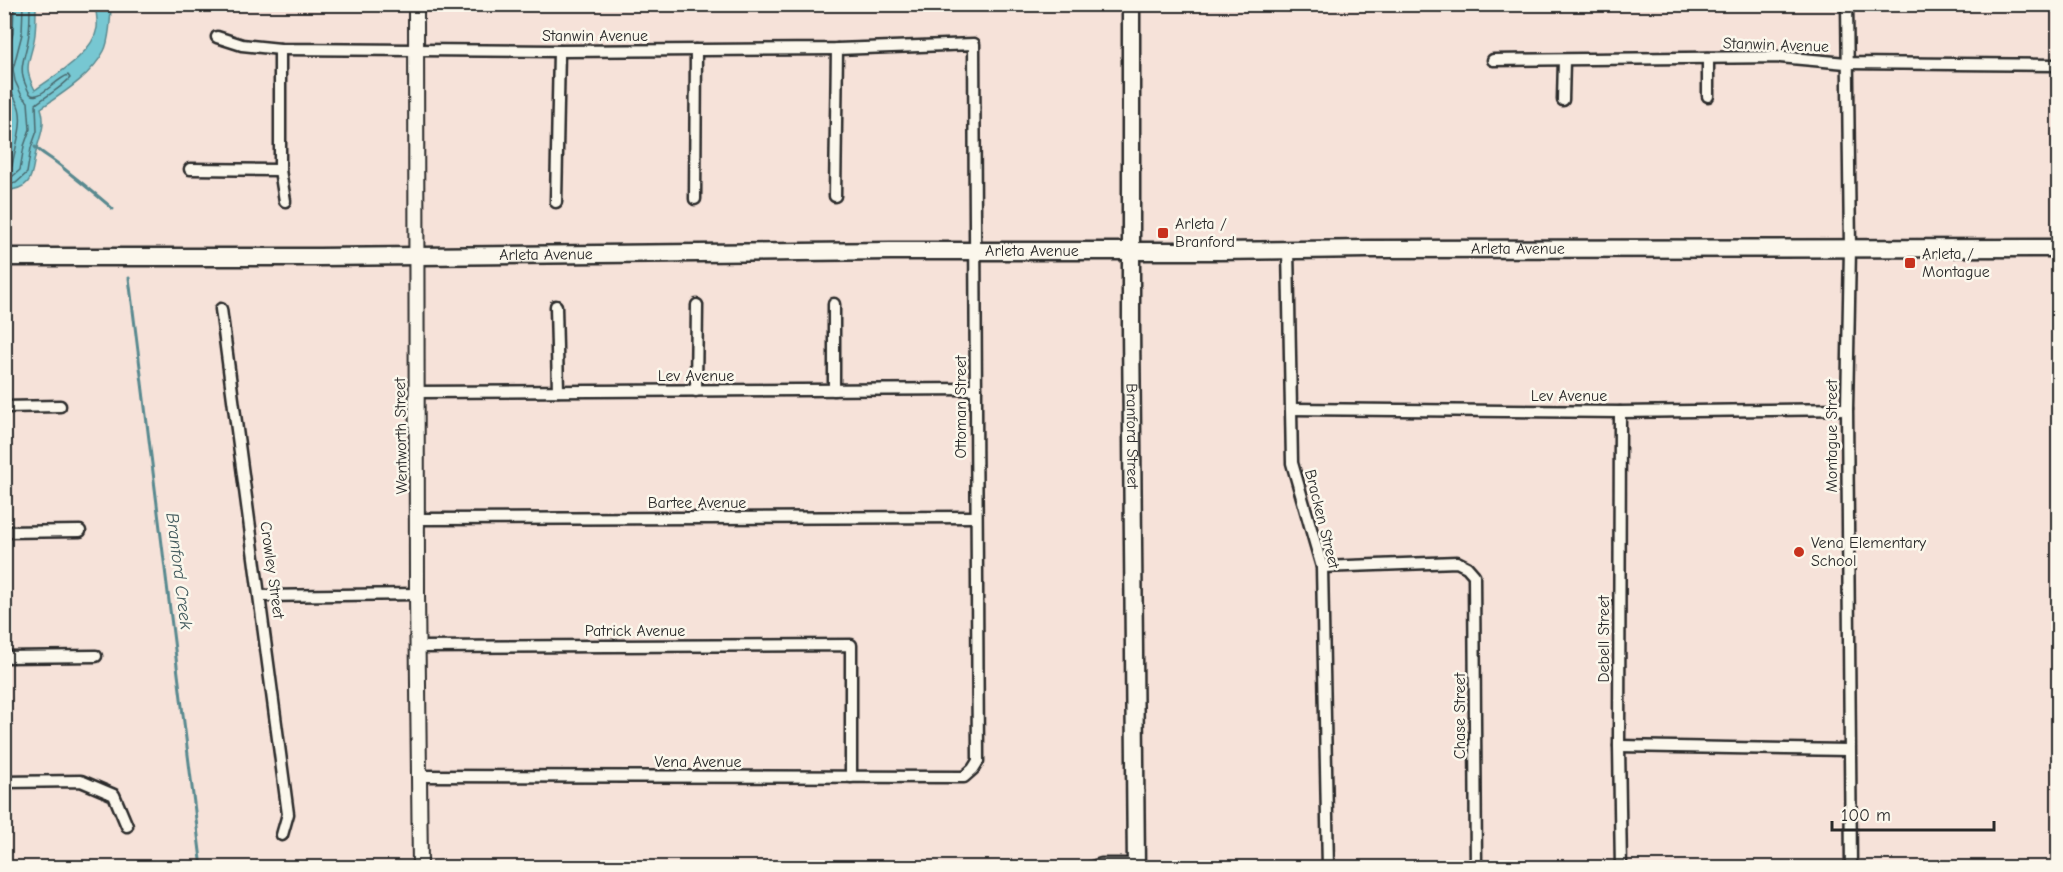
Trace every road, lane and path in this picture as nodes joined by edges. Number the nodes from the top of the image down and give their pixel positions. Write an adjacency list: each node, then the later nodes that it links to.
1 (416, 4): 7 (street, Wentworth Street)
2 (1131, 4): 28 (main road, Branford Street)
3 (1847, 4): 14 (street, Montague Street)
4 (217, 37): 6 (street, Stanwin Avenue)
5 (974, 44): 8 (street, Stanwin Avenue); 27 (street, Ottoman Street)
6 (280, 49): 7 (street, Stanwin Avenue); 19 (street)
7 (417, 49): 10 (street, Stanwin Avenue); 29 (street, Wentworth Street)
8 (837, 49): 9 (street, Stanwin Avenue); 20 (street)
9 (696, 50): 10 (street, Stanwin Avenue); 21 (street)
10 (559, 51): 23 (street)
11 (1708, 58): 13 (street, Stanwin Avenue); 14 (street, Stanwin Avenue); 16 (street)
12 (1493, 60): 13 (street, Stanwin Avenue)
13 (1564, 60): 17 (street)
14 (1846, 63): 15 (street, Stanwin Avenue); 24 (street, Montague Street)
15 (2058, 65)
16 (1708, 96)
17 (1563, 100)
18 (190, 169): 19 (street)
19 (280, 170): 22 (street)
20 (835, 196)
21 (695, 199)
22 (285, 201)
23 (556, 202)
24 (1850, 248): 25 (main road, Arleta Avenue); 26 (main road, Arleta Avenue); 43 (street, Montague Street)
25 (2058, 248)
26 (1288, 249): 28 (main road, Arleta Avenue); 42 (street, Bracken Street)
27 (975, 251): 28 (main road, Arleta Avenue); 29 (main road, Arleta Avenue); 35 (street, Ottoman Street)
28 (1131, 251): 63 (main road, Branford Street)
29 (417, 255): 30 (main road, Arleta Avenue); 39 (street, Wentworth Street)
30 (4, 257)
31 (834, 304): 36 (street)
32 (697, 305): 38 (street)
33 (556, 306): 37 (street)
34 (221, 309): 51 (street, Crowley Street)
35 (976, 389): 36 (street, Lev Avenue); 45 (street, Ottoman Street)
36 (834, 390): 38 (street, Lev Avenue)
37 (558, 391): 38 (street, Lev Avenue); 39 (street, Lev Avenue)
38 (696, 391)
39 (417, 392): 46 (street, Wentworth Street)
40 (60, 406): 41 (street)
41 (4, 407)
42 (1291, 409): 44 (street, Lev Avenue); 49 (street, Bracken Street)
43 (1847, 409): 44 (street, Lev Avenue); 56 (street, Montague Street)
44 (1620, 412): 55 (street, Debell Street)
45 (976, 517): 46 (street, Bartee Avenue); 57 (street, Ottoman Street)
46 (419, 519): 50 (street, Wentworth Street)
47 (80, 531): 48 (street)
48 (4, 532)
49 (1322, 567): 66 (street, Bracken Street); 67 (street, Chase Street)
50 (417, 594): 51 (street); 52 (street, Wentworth Street)
51 (260, 596): 62 (street, Crowley Street)
52 (419, 647): 58 (street, Wentworth Street); 59 (street, Patrick Avenue)
53 (96, 656): 54 (street)
54 (4, 657)
55 (1619, 746): 56 (street); 68 (street, Debell Street)
56 (1849, 750): 69 (street, Montague Street)
57 (973, 769): 59 (street, Vena Avenue)
58 (420, 776): 59 (street, Vena Avenue); 64 (street, Wentworth Street)
59 (851, 777)
60 (4, 782): 61 (street)
61 (127, 826)
62 (282, 835)
63 (1136, 866): 65 (street)
64 (420, 867)
65 (1089, 867)
66 (1328, 867)
67 (1476, 867)
68 (1621, 867)
69 (1851, 867)

